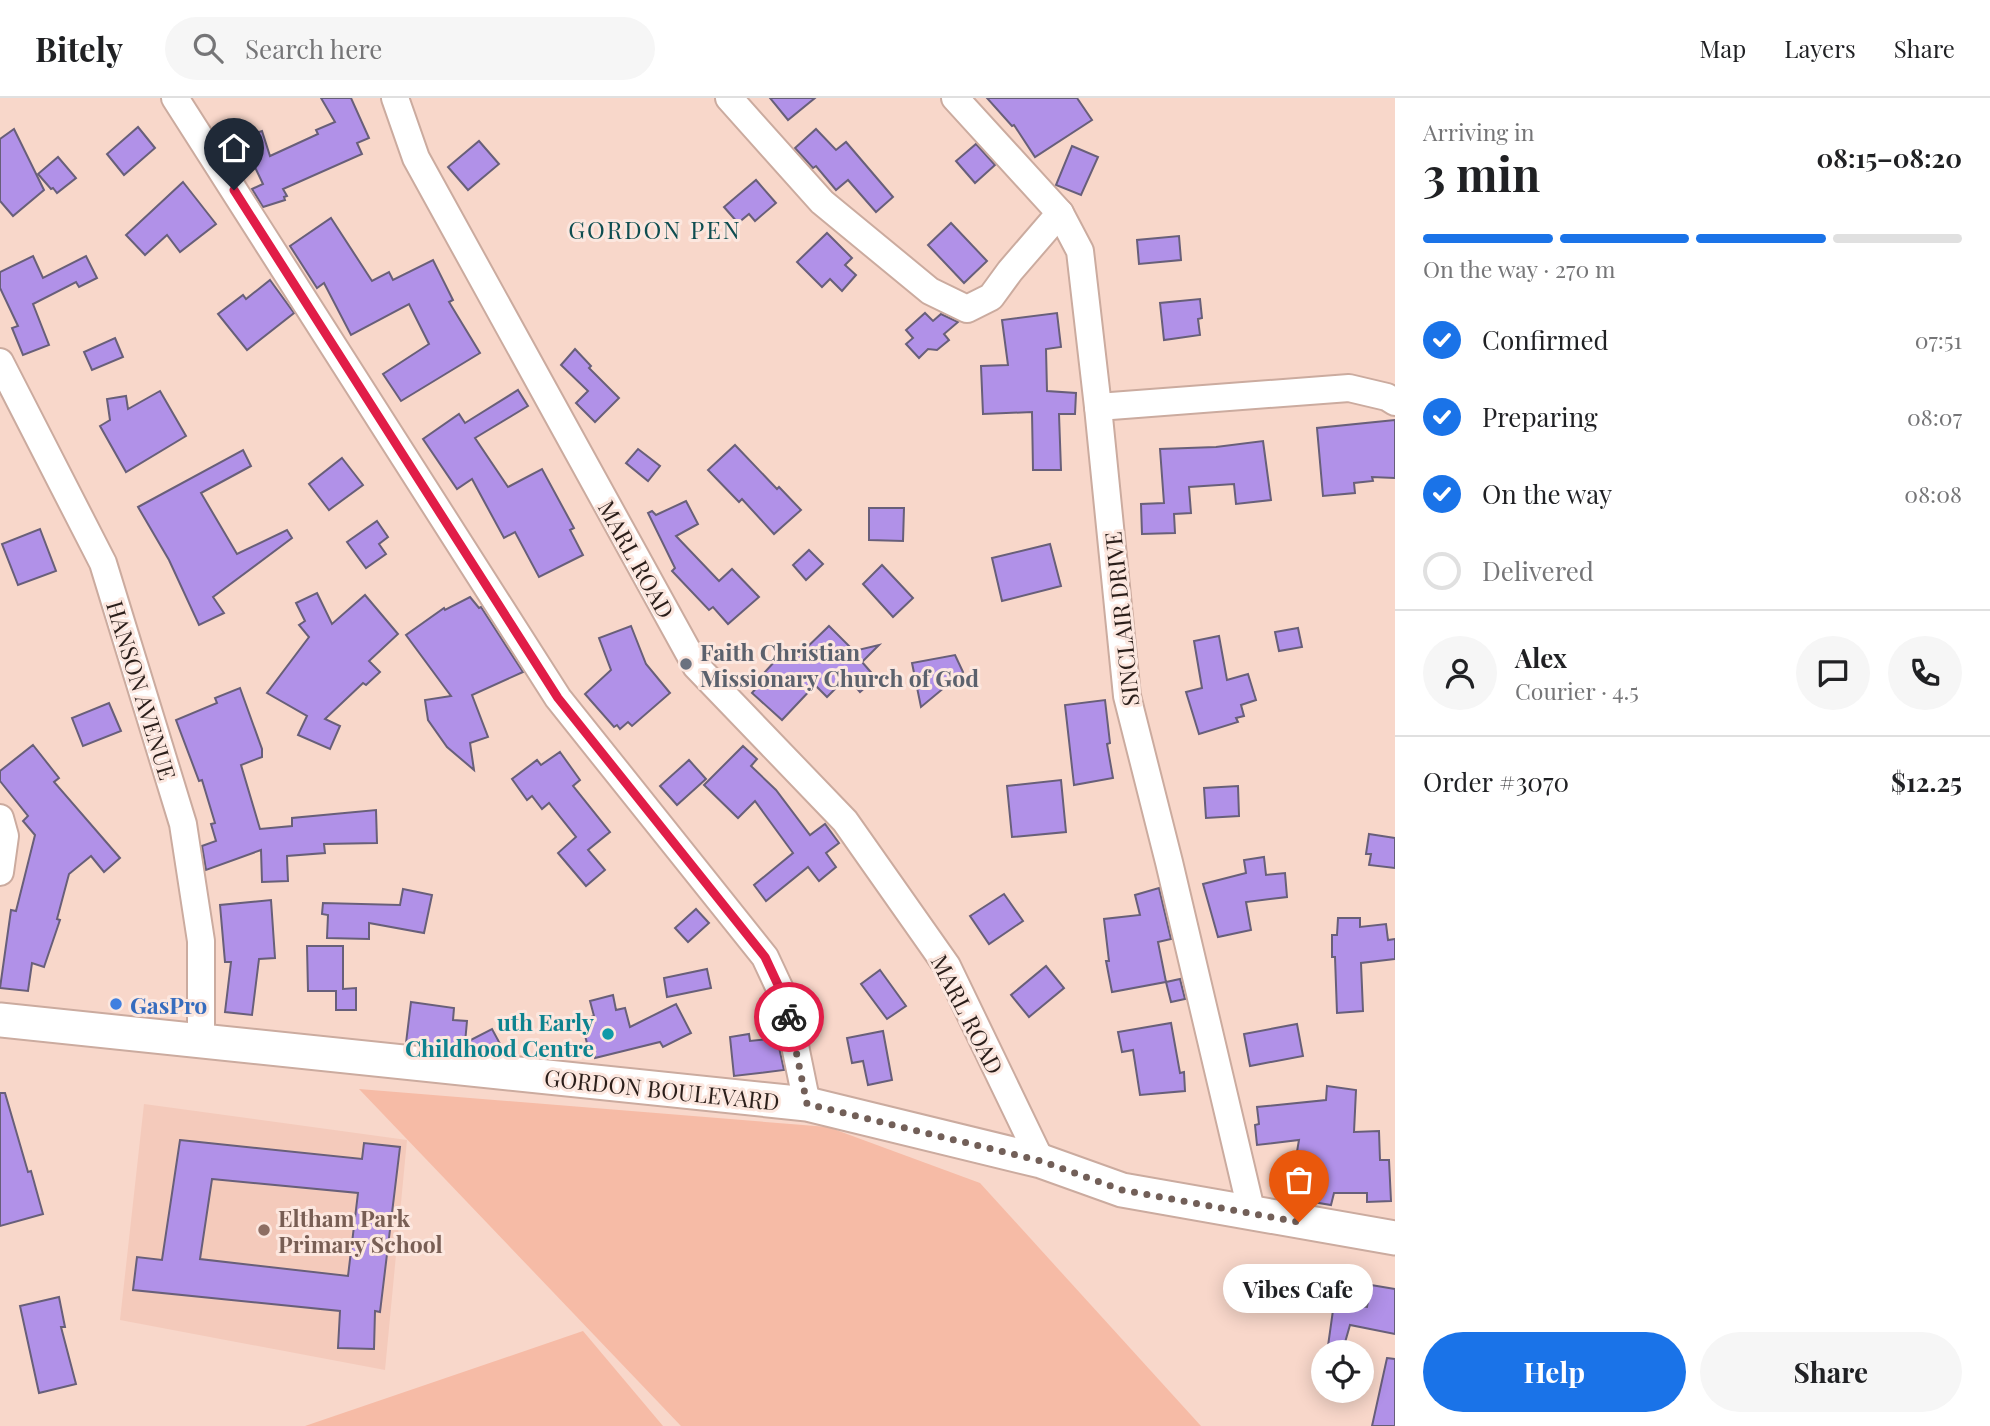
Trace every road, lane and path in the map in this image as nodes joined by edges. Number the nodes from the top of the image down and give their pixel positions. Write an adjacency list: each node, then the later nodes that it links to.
1 (175, 98): 13 (street)
2 (395, 98): 14 (street, MARL ROAD)
3 (729, 98): 5 (street)
4 (955, 98): 5 (street, SINCLAIR DRIVE)
5 (1060, 213): 8 (street, SINCLAIR DRIVE)
6 (0, 362): 12 (street, HANSON AVENUE)
7 (1395, 402): 8 (street)
8 (1098, 407): 15 (street, SINCLAIR DRIVE)
9 (0, 818): 10 (street)
10 (0, 872)
11 (0, 1020): 12 (street, GORDON BOULEVARD)
12 (201, 1041): 13 (street, GORDON BOULEVARD)
13 (807, 1104): 14 (street, GORDON BOULEVARD)
14 (1041, 1161): 15 (street, GORDON BOULEVARD)
15 (1252, 1214): 16 (street, GORDON BOULEVARD)
16 (1395, 1238)

